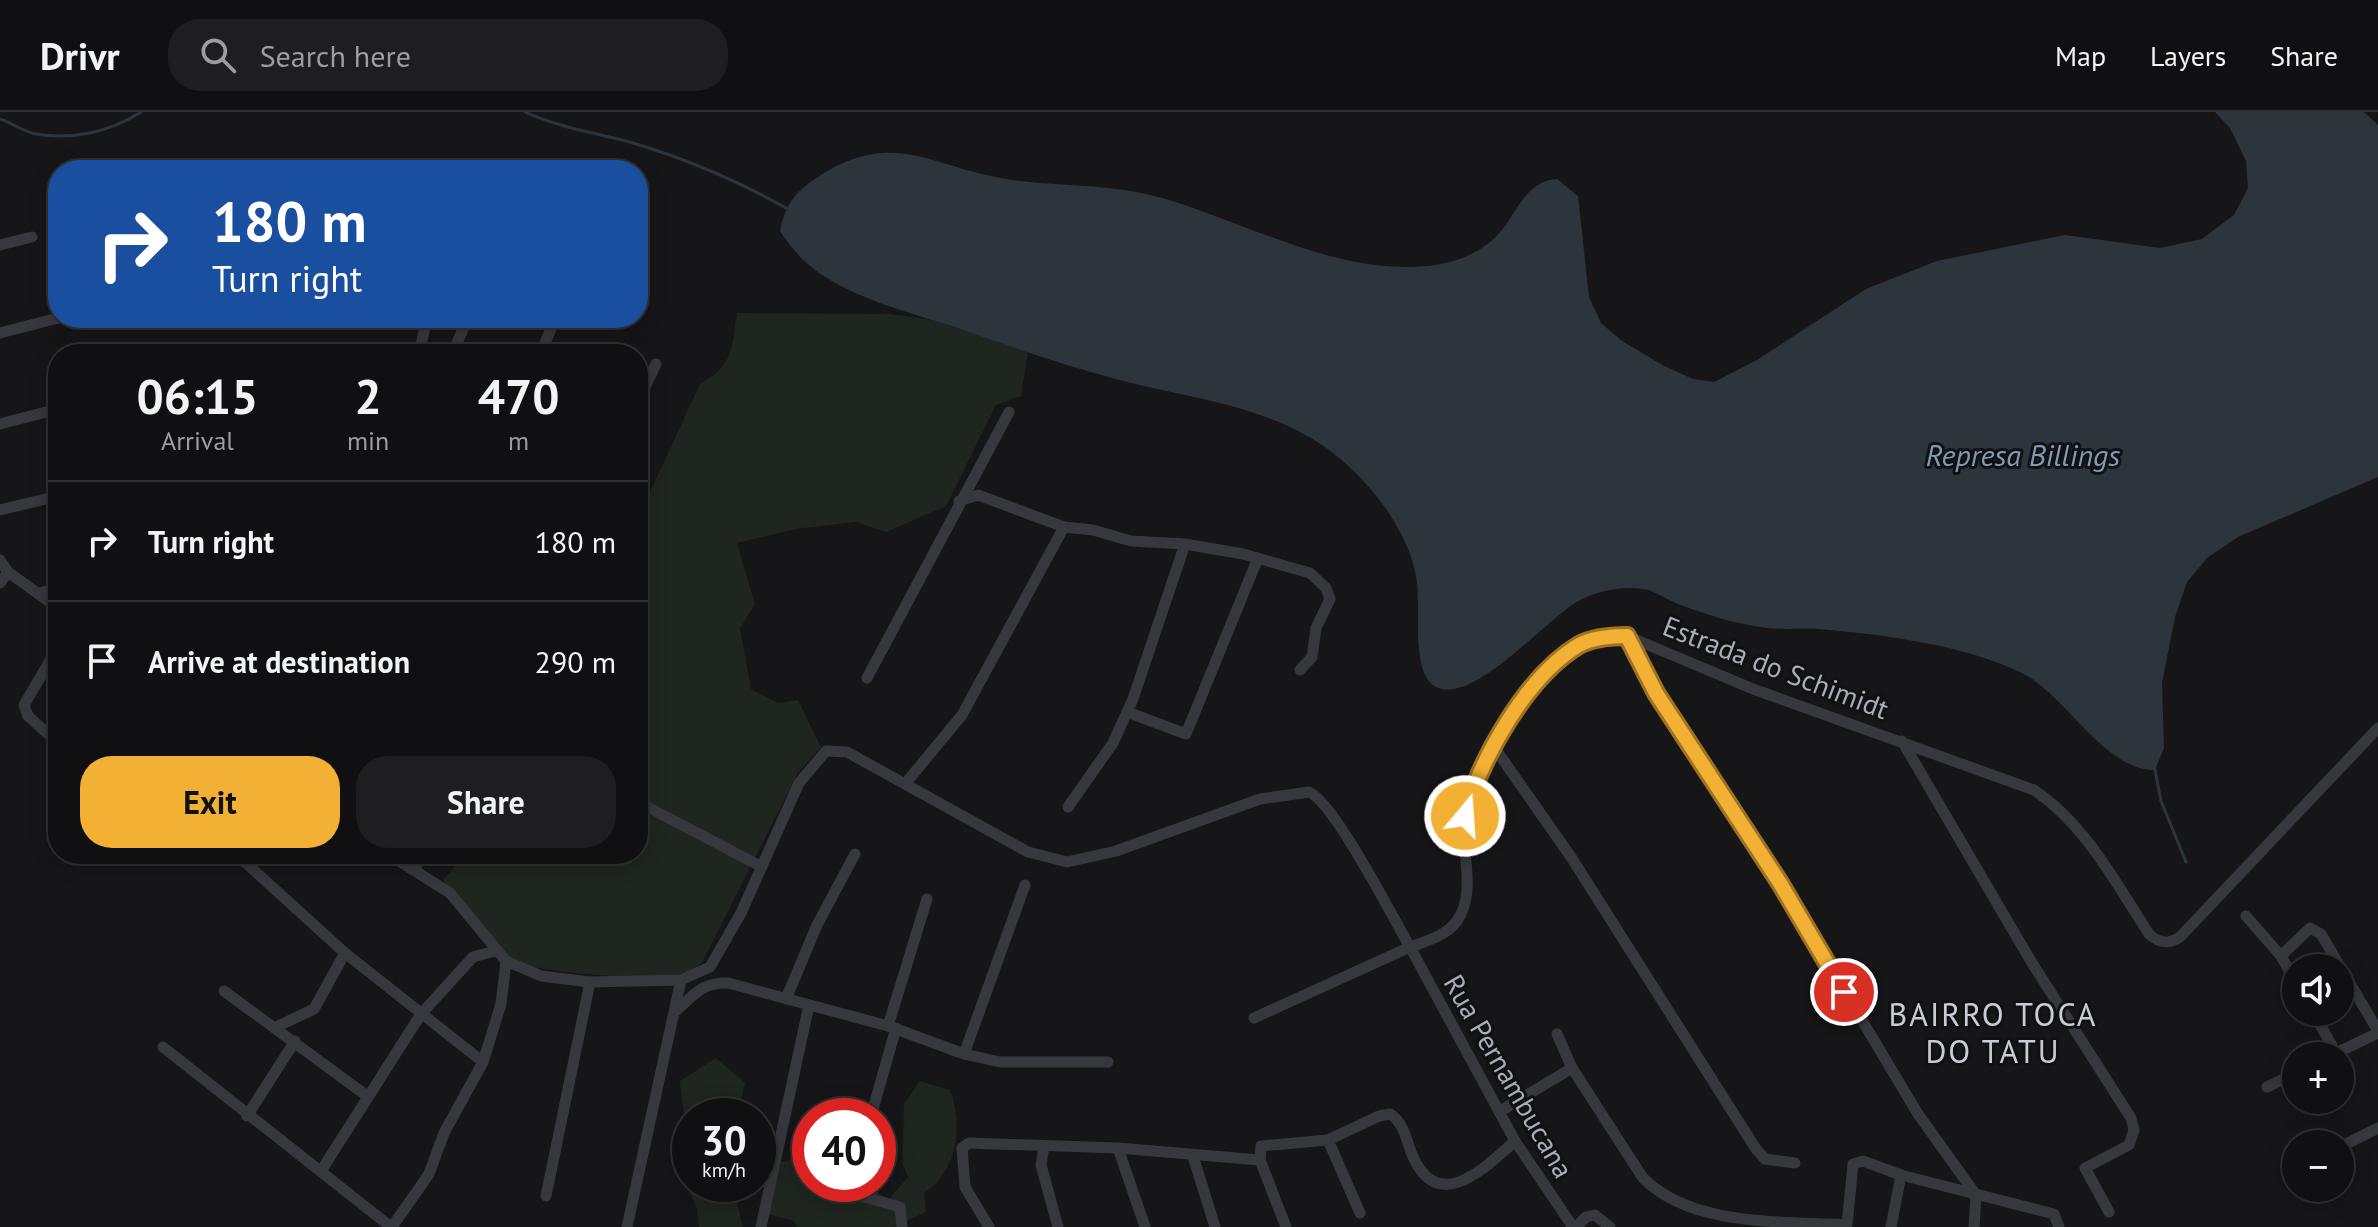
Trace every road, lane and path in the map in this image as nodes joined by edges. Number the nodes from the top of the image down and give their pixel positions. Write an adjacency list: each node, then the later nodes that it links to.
1 (32, 237): 2 (street)
2 (0, 245)
3 (48, 321): 5 (street)
4 (551, 329): 6 (street)
5 (0, 333)
6 (544, 344)
7 (656, 364): 8 (street)
8 (648, 380)
9 (48, 412): 11 (street)
10 (1009, 412): 13 (street)
11 (0, 424)
12 (48, 498): 14 (street)
13 (959, 501): 15 (street); 27 (street)
14 (0, 510)
15 (1064, 527): 16 (street); 33 (street)
16 (1185, 544): 17 (street); 28 (street)
17 (1258, 558): 26 (street); 28 (street)
18 (0, 560): 19 (street)
19 (8, 572): 20 (street); 22 (street)
20 (0, 583)
21 (48, 591): 22 (street)
22 (39, 593): 23 (street)
23 (48, 600)
24 (1627, 636): 31 (street, Estrada do Schimidt); 32 (street, Estrada do Schimidt); 86 (street)
25 (48, 664): 30 (street)
26 (1300, 670)
27 (867, 678)
28 (1127, 712): 35 (street)
29 (2378, 728): 31 (street, Estrada do Schimidt)
30 (48, 734)
31 (1902, 741): 89 (street)
32 (1494, 747): 45 (street, Estrada do Schimidt); 83 (street)
33 (905, 784): 40 (street); 45 (street)
34 (648, 807): 40 (street)
35 (1068, 807)
36 (855, 854): 53 (street)
37 (247, 864): 47 (street)
38 (406, 864): 41 (street)
39 (417, 864): 41 (street)
40 (762, 867): 50 (street)
41 (415, 869): 46 (street)
42 (1025, 885): 65 (street)
43 (927, 899): 59 (street)
44 (2246, 916): 48 (street)
45 (1410, 947): 57 (street, Estrada do Schimidt); 73 (street, Rua Pernambucana)
46 (495, 951): 49 (street); 56 (street)
47 (345, 953): 56 (street); 58 (street)
48 (2281, 956): 60 (street)
49 (506, 961): 51 (street); 66 (street)
50 (681, 980): 51 (street); 55 (street)
51 (590, 982): 87 (street)
52 (224, 991): 58 (street)
53 (786, 999): 54 (street); 55 (street)
54 (809, 1005): 59 (street); 95 (street)
55 (676, 1011): 94 (street)
56 (421, 1014): 66 (street); 71 (street)
57 (1254, 1018)
58 (276, 1027): 62 (street)
59 (892, 1027): 65 (street); 72 (street)
60 (2378, 1032): 63 (street)
61 (1557, 1034): 68 (street)
62 (295, 1041): 71 (street); 74 (street)
63 (2354, 1044)
64 (163, 1047): 74 (street)
65 (964, 1054): 67 (street)
66 (483, 1062): 93 (street)
67 (1108, 1062)
68 (1572, 1068): 73 (street); 91 (street)
69 (2282, 1080): 70 (street)
70 (2267, 1087)
71 (367, 1096): 84 (street)
72 (875, 1098)
73 (1499, 1112): 78 (street, Rua Pernambucana)
74 (247, 1116): 84 (street)
75 (2378, 1128): 77 (street)
76 (1328, 1140): 78 (street); 82 (street); 90 (street)
77 (2354, 1140)
78 (1515, 1141): 102 (street, Rua Pernambucana)
79 (1044, 1146): 80 (street); 97 (street); 98 (street)
80 (1118, 1148): 81 (street); 99 (street)
81 (1193, 1156): 82 (street); 100 (street)
82 (1260, 1160): 101 (street)
83 (1795, 1163)
84 (321, 1171): 93 (street)
85 (1901, 1175): 86 (street); 92 (street); 104 (street)
86 (1976, 1195): 105 (street); 106 (street)
87 (546, 1196)
88 (882, 1202): 96 (street)
89 (2109, 1212)
90 (1360, 1213)
91 (1758, 1224): 92 (street)
92 (1847, 1226)
93 (392, 1227)
94 (627, 1227)
95 (761, 1227)
96 (902, 1227)
97 (989, 1227)
98 (1058, 1227)
99 (1145, 1227)
100 (1215, 1227)
101 (1286, 1227)
102 (1574, 1227): 103 (street)
103 (1610, 1227)
104 (1891, 1227)
105 (1974, 1227)
106 (2059, 1227)

